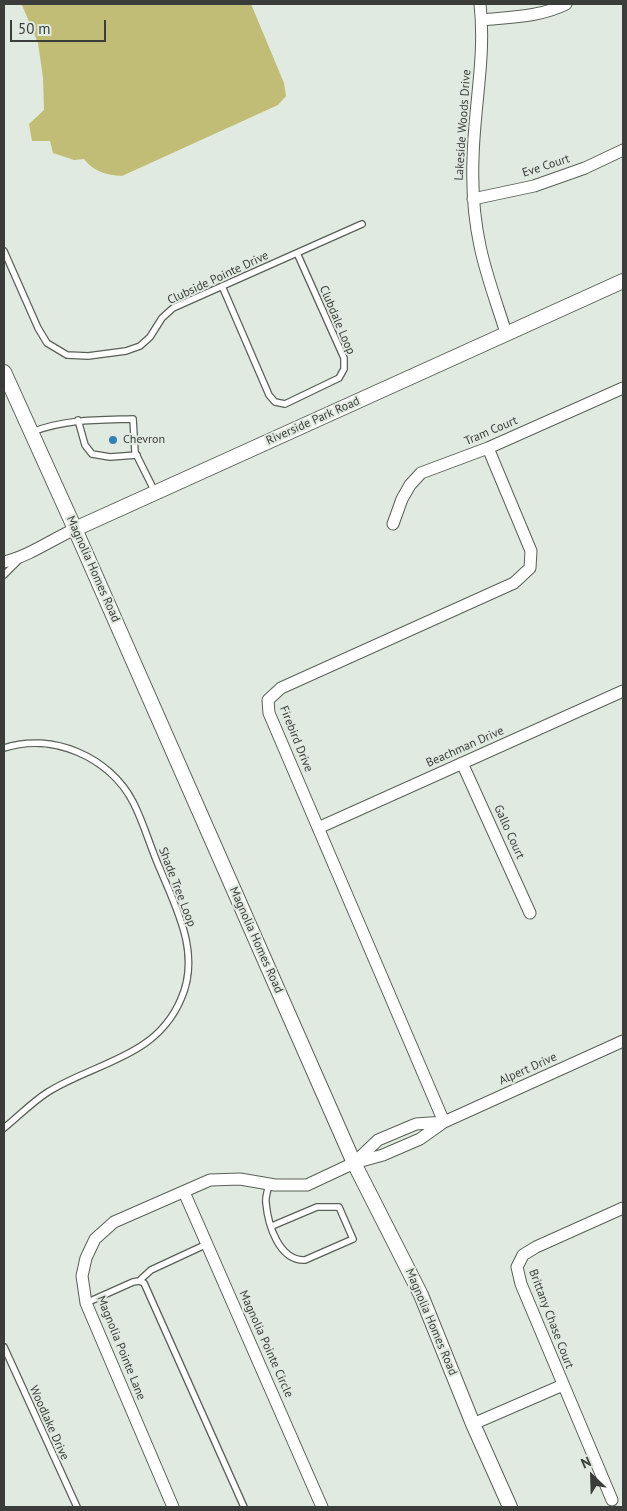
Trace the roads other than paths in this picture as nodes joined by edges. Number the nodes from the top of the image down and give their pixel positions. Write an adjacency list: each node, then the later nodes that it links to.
1 (480, 4): 3 (street, Lakeside Woods Drive)
2 (566, 4): 3 (street)
3 (482, 20): 5 (street, Lakeside Woods Drive)
4 (623, 150): 5 (street, Eve Court)
5 (474, 199): 11 (street, Lakeside Woods Drive)
6 (362, 224): 7 (lane, Clubside Pointe Drive)
7 (297, 253): 10 (lane, Clubside Pointe Drive); 10 (lane, Clubdale Loop)
8 (4, 255): 10 (lane, Clubside Pointe Drive)
9 (623, 281): 11 (street, Riverside Park Road)
10 (222, 286)
11 (506, 333): 18 (street, Riverside Park Road)
12 (4, 372): 15 (street, Magnolia Homes Road)
13 (623, 389): 16 (street, Tram Court)
14 (78, 420): 15 (lane); 17 (lane); 17 (lane)
15 (31, 432): 20 (street, Magnolia Homes Road)
16 (488, 448): 19 (street, Tram Court); 25 (street, Firebird Drive)
17 (137, 455): 18 (lane)
18 (155, 492): 20 (street, Riverside Park Road)
19 (393, 524)
20 (75, 528): 21 (street, Riverside Park Road); 30 (street, Magnolia Homes Road)
21 (4, 571)
22 (622, 695): 24 (street, Beachman Drive)
23 (4, 748): 29 (lane, Shade Tree Loop)
24 (462, 763): 25 (street, Beachman Drive); 26 (street, Gallo Court)
25 (318, 828): 28 (street, Firebird Drive)
26 (530, 913)
27 (623, 1042): 28 (street, Alpert Drive)
28 (444, 1122): 30 (street, Alpert Drive)
29 (4, 1128)
30 (354, 1163): 31 (street, Magnolia Pointe Lane); 40 (street, Magnolia Homes Road)
31 (269, 1184): 32 (street, Magnolia Pointe Lane); 34 (lane)
32 (184, 1192): 35 (street, Magnolia Pointe Circle); 37 (street, Magnolia Pointe Lane)
33 (623, 1208): 39 (street, Brittany Chase Court)
34 (272, 1226): 34 (lane)
35 (207, 1244): 36 (lane); 45 (street, Magnolia Pointe Circle)
36 (139, 1281): 37 (lane); 44 (lane)
37 (86, 1303): 42 (street, Magnolia Pointe Lane)
38 (4, 1346): 43 (lane, Woodlake Drive)
39 (563, 1385): 40 (street); 41 (street, Brittany Chase Court)
40 (474, 1424): 46 (street, Magnolia Homes Road)
41 (612, 1500)
42 (172, 1505)
43 (76, 1507)
44 (244, 1507)
45 (322, 1507)
46 (510, 1507)

